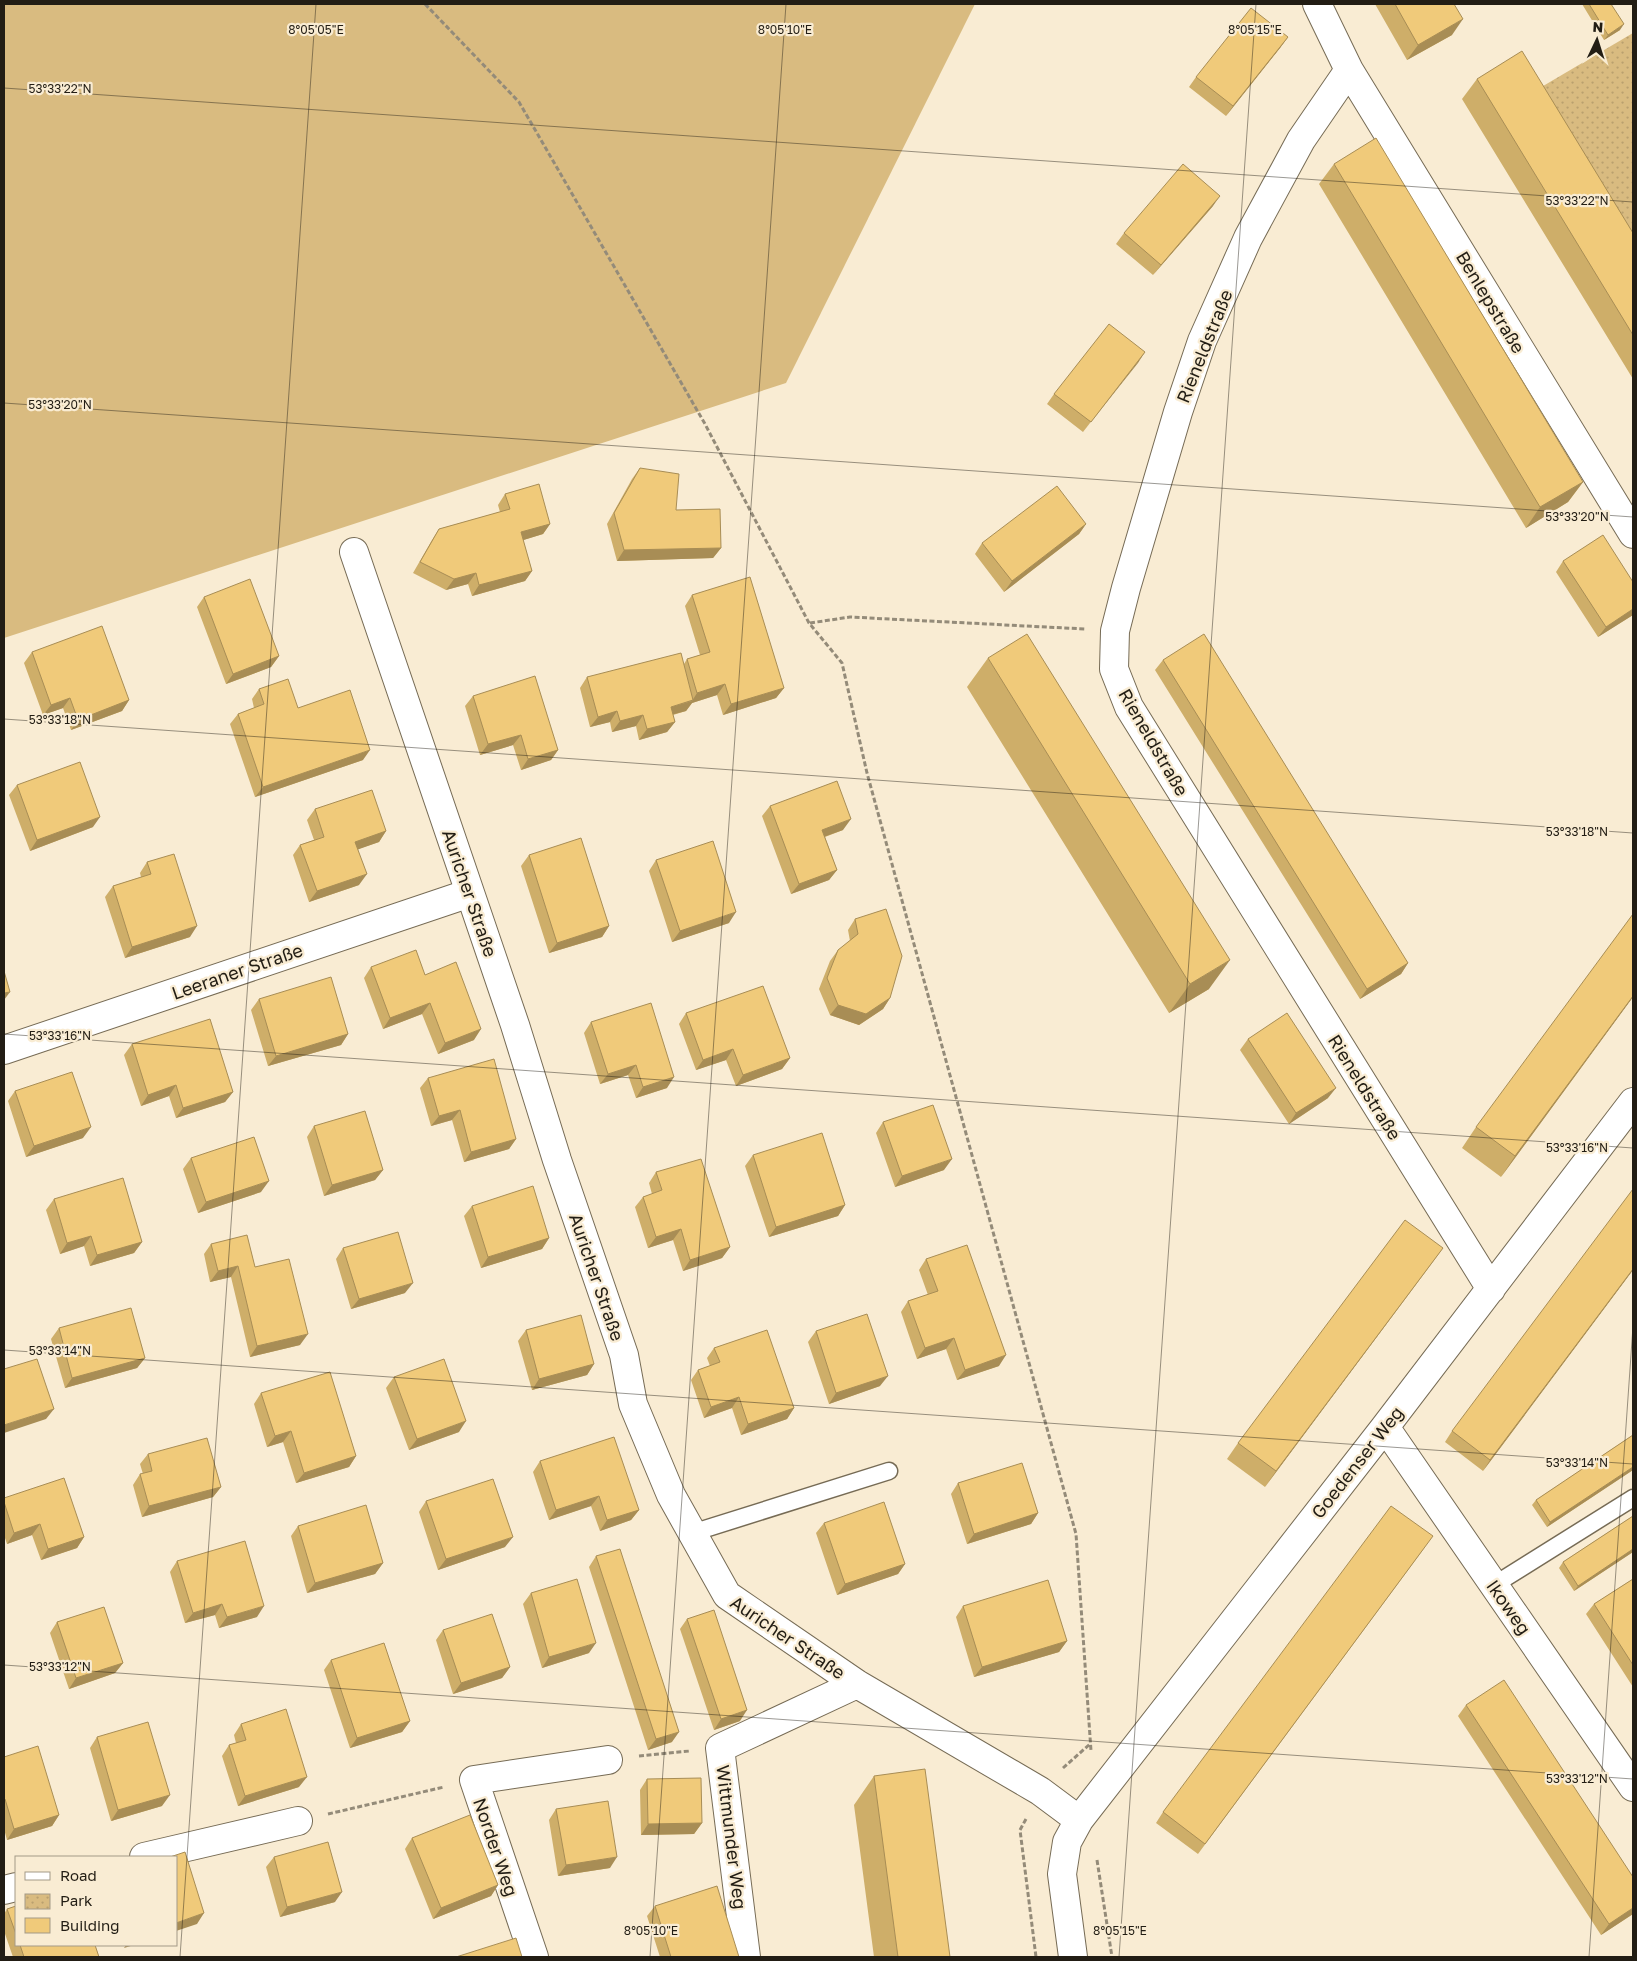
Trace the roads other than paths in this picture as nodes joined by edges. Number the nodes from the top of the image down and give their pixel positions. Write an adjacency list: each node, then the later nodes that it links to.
1 (1317, 4): 2 (street, Benlepstraße)
2 (1349, 70): 3 (street, Benlepstraße); 8 (street, Rieneldstraße)
3 (1633, 534)
4 (354, 552): 5 (street, Auricher Straße)
5 (470, 893): 6 (street, Leeraner Straße); 12 (street, Auricher Straße)
6 (4, 1050)
7 (1633, 1102): 8 (street, Goedenser Weg)
8 (1491, 1289): 9 (street, Goedenser Weg)
9 (1385, 1427): 13 (street, Ikoweg); 17 (street, Goedenser Weg)
10 (889, 1471): 12 (lane)
11 (1633, 1498): 13 (lane)
12 (692, 1533): 14 (street, Auricher Straße)
13 (1494, 1585): 16 (street, Ikoweg)
14 (857, 1684): 17 (street, Auricher Straße); 21 (street, Wittmunder Weg)
15 (608, 1760): 20 (street, Norder Weg)
16 (1633, 1787)
17 (1079, 1820): 22 (street, Goedenser Weg)
18 (298, 1821): 19 (street)
19 (148, 1856)
20 (534, 1957)
21 (746, 1957)
22 (1073, 1957)

